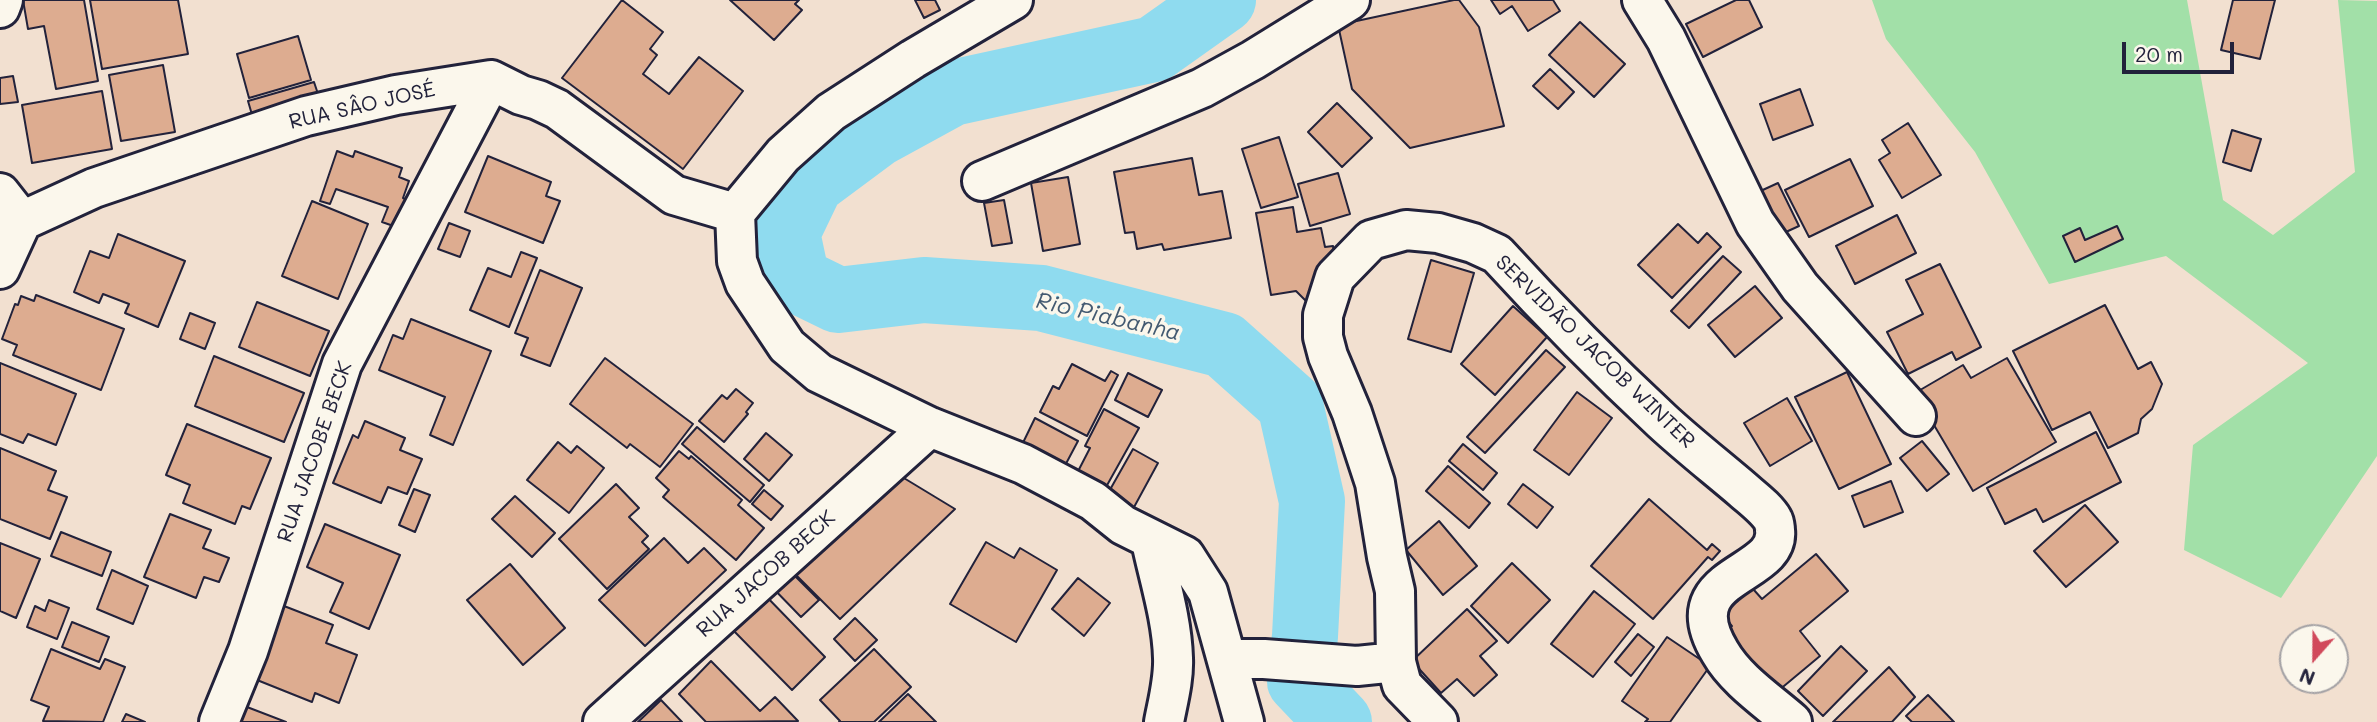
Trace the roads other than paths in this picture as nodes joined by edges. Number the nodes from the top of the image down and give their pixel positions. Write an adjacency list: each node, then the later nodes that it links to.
1 (3, 0): 5 (street)
2 (1013, 0): 9 (street)
3 (1350, 0): 7 (street)
4 (1642, 0): 11 (street)
5 (0, 8)
6 (491, 80): 8 (street, RUA SÂO JOSÉ); 9 (street); 16 (street, RUA JACOBE BECK)
7 (982, 181)
8 (11, 207): 10 (street, RUA SÂO JOSÉ)
9 (735, 213): 12 (street)
10 (0, 269)
11 (1916, 416)
12 (930, 426): 13 (street); 17 (street, RUA JACOB BECK)
13 (1151, 541): 14 (street); 18 (street)
14 (1246, 659): 15 (street); 19 (street)
15 (1396, 662): 20 (street); 21 (street, SERVIDÃO JACOB WINTER)
16 (219, 722)
17 (603, 722)
18 (1164, 722)
19 (1244, 722)
20 (1438, 722)
21 (1792, 722)

